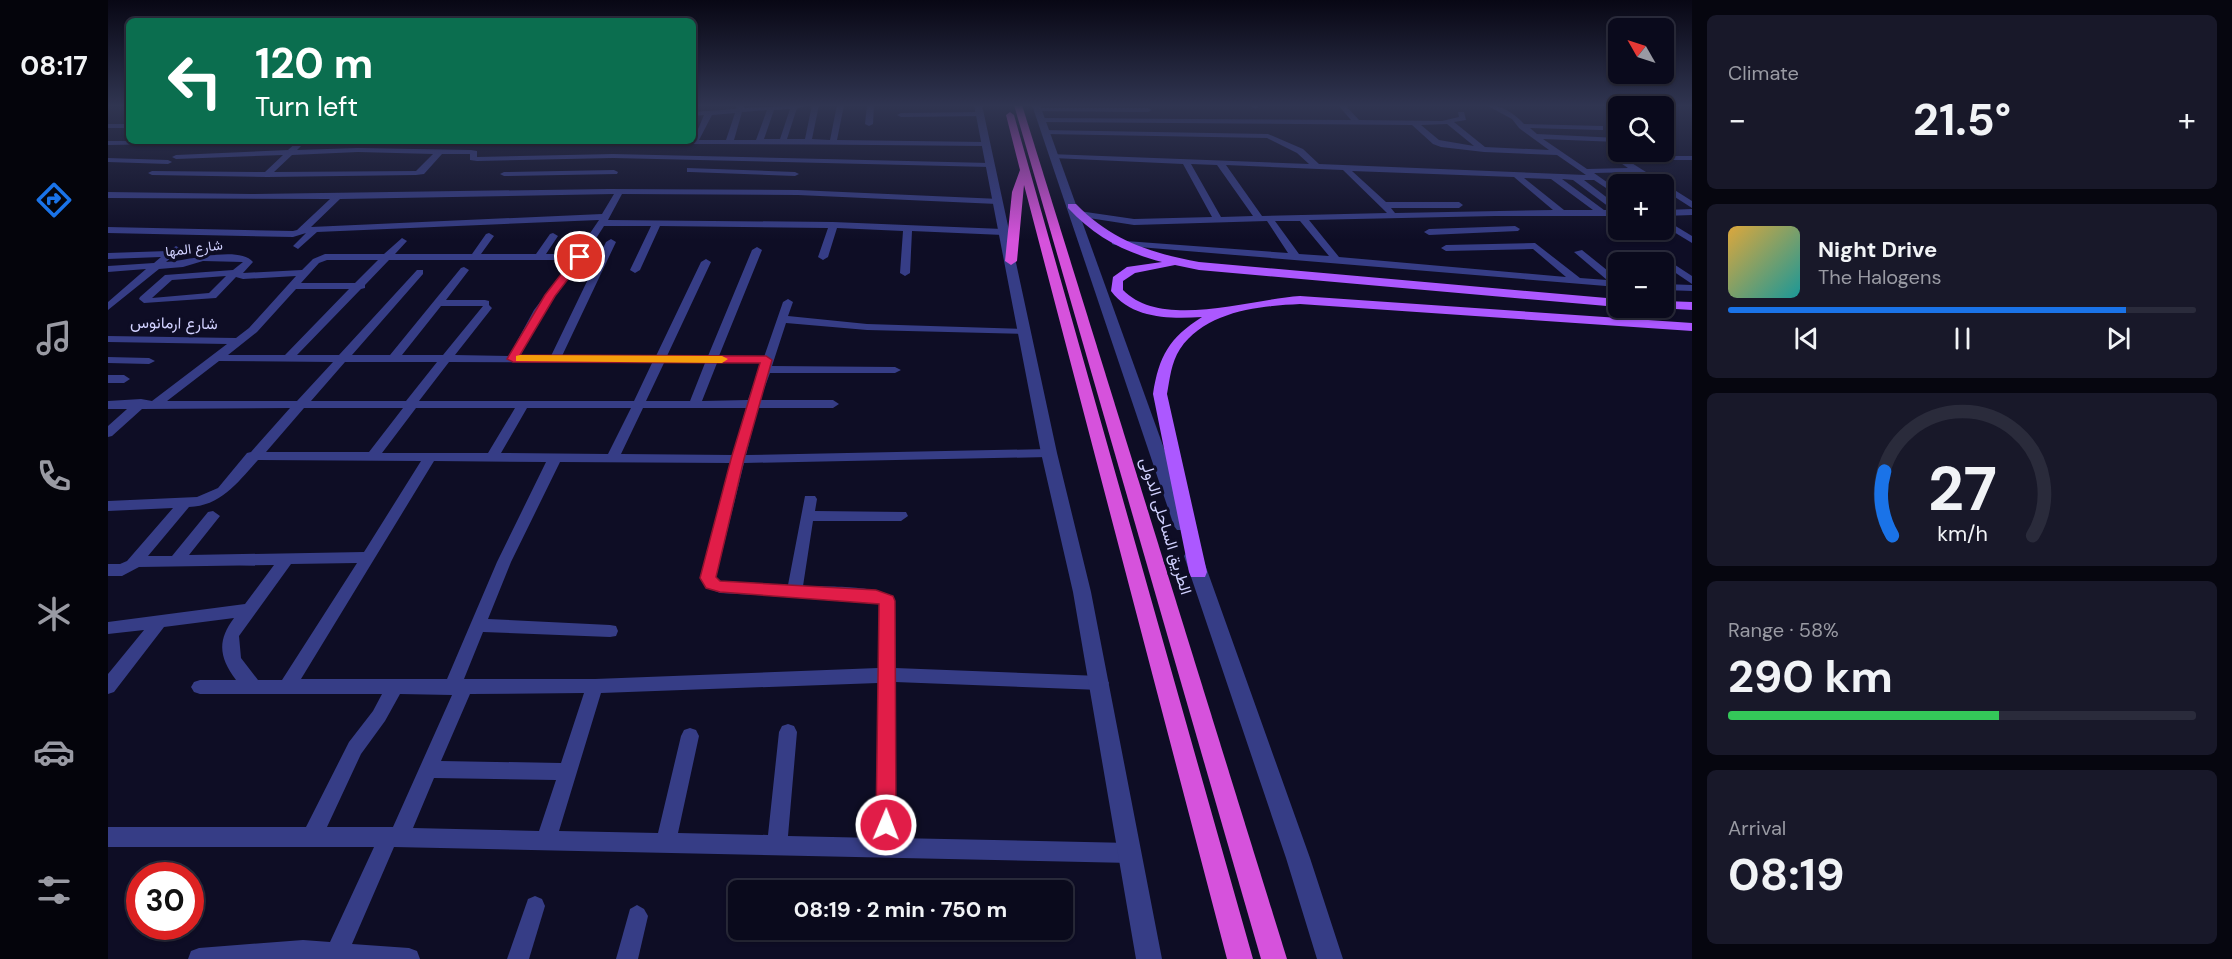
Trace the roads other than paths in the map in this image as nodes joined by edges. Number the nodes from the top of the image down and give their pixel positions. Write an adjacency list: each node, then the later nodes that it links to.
1 (131, 150): 28 (street)
2 (162, 150): 30 (street)
3 (187, 150): 29 (street)
4 (293, 150): 23 (street)
5 (426, 150): 20 (street)
6 (530, 150): 21 (street)
7 (544, 150): 36 (street)
8 (575, 150): 25 (street)
9 (656, 150): 25 (street)
10 (767, 150): 31 (street)
11 (987, 150): 37 (street)
12 (1019, 150): 41 (highway)
13 (1031, 150): 229 (highway, الطريق الساحلى الدولى)
14 (1051, 150): 24 (street)
15 (1298, 150): 38 (street)
16 (1484, 150): 22 (street)
17 (1554, 150): 22 (street)
18 (332, 151): 19 (street); 23 (street)
19 (394, 151): 20 (street)
20 (424, 152): 21 (street)
21 (439, 152): 51 (street)
22 (1558, 153): 43 (street)
23 (289, 154): 29 (street); 51 (street)
24 (1053, 156): 33 (street); 66 (street)
25 (651, 157): 31 (street)
26 (1674, 158): 27 (street)
27 (1692, 158)
28 (112, 160): 30 (street)
29 (172, 160): 30 (street); 51 (street)
30 (145, 161)
31 (761, 161): 32 (street)
32 (772, 161): 37 (street); 47 (street)
33 (1186, 162): 35 (street); 78 (street)
34 (1624, 162): 42 (street)
35 (1220, 163): 38 (street); 76 (street)
36 (536, 165)
37 (990, 165): 61 (street)
38 (1316, 166): 39 (street)
39 (1345, 168): 49 (street); 63 (street)
40 (690, 170): 47 (street)
41 (1025, 170): 110 (highway); 228 (highway)
42 (1638, 170): 43 (street); 50 (street)
43 (1584, 171): 54 (street)
44 (614, 172): 46 (street)
45 (504, 174): 46 (street)
46 (570, 174): 57 (street)
47 (767, 174): 48 (street)
48 (795, 174)
49 (1515, 174): 52 (street); 70 (street)
50 (1644, 174)
51 (267, 175)
52 (1553, 176): 53 (street); 71 (street)
53 (1575, 177): 54 (street); 62 (street)
54 (1595, 178): 55 (street)
55 (1608, 186)
56 (619, 192): 57 (street); 61 (street); 77 (street)
57 (564, 193): 60 (street)
58 (1674, 194): 65 (street)
59 (108, 195): 60 (street)
60 (338, 196): 84 (street)
61 (997, 201): 87 (street)
62 (1608, 203)
63 (1384, 205): 64 (street); 73 (street)
64 (1459, 205)
65 (1692, 205)
66 (1076, 210): 78 (street); 93 (main road); 191 (street)
67 (1608, 212): 71 (street)
68 (1692, 212): 72 (street)
69 (1495, 213): 70 (street); 74 (street); 86 (street)
70 (1562, 213): 71 (street)
71 (1602, 213)
72 (1674, 213)
73 (1394, 215): 74 (street); 75 (street)
74 (1412, 215): 88 (street)
75 (1302, 217): 76 (street); 109 (street)
76 (1264, 218): 78 (street); 101 (street)
77 (604, 220): 79 (street); 85 (street); 107 (street)
78 (1218, 220)
79 (657, 223): 80 (street); 117 (street)
80 (833, 225): 81 (street); 108 (street)
81 (908, 227): 87 (street); 120 (street)
82 (1674, 228): 91 (street)
83 (108, 230): 84 (street)
84 (302, 230): 85 (street)
85 (314, 230): 96 (street)
86 (1515, 230): 88 (street); 97 (street)
87 (1003, 232): 110 (street)
88 (1429, 232): 98 (street)
89 (489, 236): 104 (street)
90 (553, 236): 106 (street)
91 (1692, 240)
92 (402, 241): 103 (street)
93 (1112, 241): 101 (street); 112 (main road)
94 (611, 242): 152 (street)
95 (517, 243): 105 (street)
96 (298, 246)
97 (1535, 246): 98 (street); 124 (street)
98 (1446, 248): 121 (street)
99 (757, 250): 154 (street)
100 (1579, 252): 123 (street)
101 (1294, 254): 109 (street)
102 (108, 256): 113 (street)
103 (389, 256): 104 (street); 119 (street); 128 (street)
104 (475, 256): 105 (street)
105 (509, 256): 106 (street)
106 (539, 257): 107 (street)
107 (580, 257): 151 (street)
108 (823, 257)
109 (1335, 258): 121 (street)
110 (1011, 261): 143 (street)
111 (706, 262): 153 (street)
112 (1182, 262): 135 (main road); 140 (main road)
113 (157, 266): 115 (street, شارع المها); 122 (street, شارع المها); 132 (street)
114 (1674, 267): 125 (street)
115 (108, 269)
116 (464, 270): 136 (street)
117 (635, 270)
118 (420, 272): 148 (street)
119 (306, 273): 122 (street); 127 (street)
120 (905, 273)
121 (1472, 273): 124 (street)
122 (235, 274): 130 (street); 130 (street)
123 (1608, 276)
124 (1577, 281): 126 (street)
125 (1692, 281)
126 (1608, 283)
127 (294, 286): 128 (street); 145 (street)
128 (361, 286): 147 (street)
129 (1674, 287): 131 (street)
130 (155, 288): 132 (street)
131 (1692, 288)
132 (129, 290): 133 (street); 139 (street)
133 (108, 291)
134 (788, 302): 141 (street)
135 (1608, 302)
136 (440, 303): 149 (street); 150 (street)
137 (1674, 305): 138 (main road)
138 (1692, 306)
139 (108, 307)
140 (1232, 309): 142 (main road); 191 (main road)
141 (781, 319): 143 (street); 157 (street)
142 (1692, 327)
143 (1024, 331): 172 (street)
144 (108, 339): 145 (street, شارع ارمانوس)
145 (239, 341): 146 (street)
146 (215, 358): 147 (street); 162 (street)
147 (288, 358): 148 (street)
148 (341, 358): 149 (street); 163 (street)
149 (394, 358): 150 (street)
150 (447, 359): 151 (street); 164 (street)
151 (513, 359): 152 (street)
152 (555, 359): 153 (street)
153 (660, 359): 154 (street); 169 (street)
154 (712, 359): 157 (street); 170 (street)
155 (108, 360): 156 (street)
156 (149, 361)
157 (765, 364): 158 (street); 165 (street)
158 (895, 370)
159 (108, 379): 160 (street)
160 (124, 379)
161 (141, 403): 162 (street); 167 (street); 171 (street)
162 (157, 403): 163 (street)
163 (299, 403): 164 (street); 173 (street)
164 (412, 404): 168 (street); 174 (street)
165 (753, 404): 166 (street); 170 (street); 179 (street)
166 (833, 404)
167 (108, 405)
168 (523, 405): 169 (street); 176 (street)
169 (638, 405): 170 (street); 178 (street)
170 (694, 405)
171 (108, 433)
172 (1049, 453): 179 (street); 199 (street)
173 (252, 456): 174 (street); 181 (street)
174 (372, 457): 175 (street)
175 (430, 458): 176 (street); 186 (street)
176 (492, 458): 177 (street)
177 (555, 458): 178 (street); 195 (street)
178 (613, 458): 179 (street)
179 (737, 459): 192 (street)
180 (810, 499): 184 (street)
181 (185, 503): 182 (street); 188 (street)
182 (108, 506)
183 (213, 516): 189 (street)
184 (807, 516): 185 (street); 192 (street)
185 (901, 516)
186 (368, 557): 187 (street); 204 (street)
187 (286, 560): 189 (street); 193 (street)
188 (135, 562): 189 (street); 190 (street)
189 (175, 562)
190 (108, 570)
191 (1198, 572): 230 (street)
192 (794, 592): 198 (street)
193 (249, 610): 194 (street); 203 (street)
194 (160, 621): 196 (street); 201 (street)
195 (477, 625): 197 (street); 206 (street)
196 (108, 627)
197 (610, 631)
198 (888, 675): 199 (street); 200 (street); 217 (street)
199 (1100, 683): 218 (street)
200 (595, 686): 206 (street); 210 (street)
201 (108, 687)
202 (200, 687): 203 (street)
203 (254, 687): 204 (street)
204 (287, 687): 205 (street)
205 (395, 687): 206 (street); 212 (street)
206 (458, 688): 209 (street)
207 (788, 732): 216 (street)
208 (690, 736): 215 (street)
209 (428, 769): 210 (street); 213 (street)
210 (568, 772): 214 (street)
211 (108, 837): 212 (street)
212 (312, 837): 213 (street)
213 (393, 837): 214 (street); 221 (street)
214 (546, 840): 215 (street)
215 (666, 843): 216 (street)
216 (777, 845): 217 (street)
217 (886, 847): 218 (street)
218 (1131, 853): 227 (street)
219 (535, 906): 225 (street)
220 (637, 916): 226 (street)
221 (337, 952): 222 (street); 224 (street)
222 (301, 955): 223 (street)
223 (199, 959)
224 (409, 959)
225 (518, 959)
226 (627, 959)
227 (1149, 959)
228 (1240, 959)
229 (1274, 959)
230 (1330, 959)

